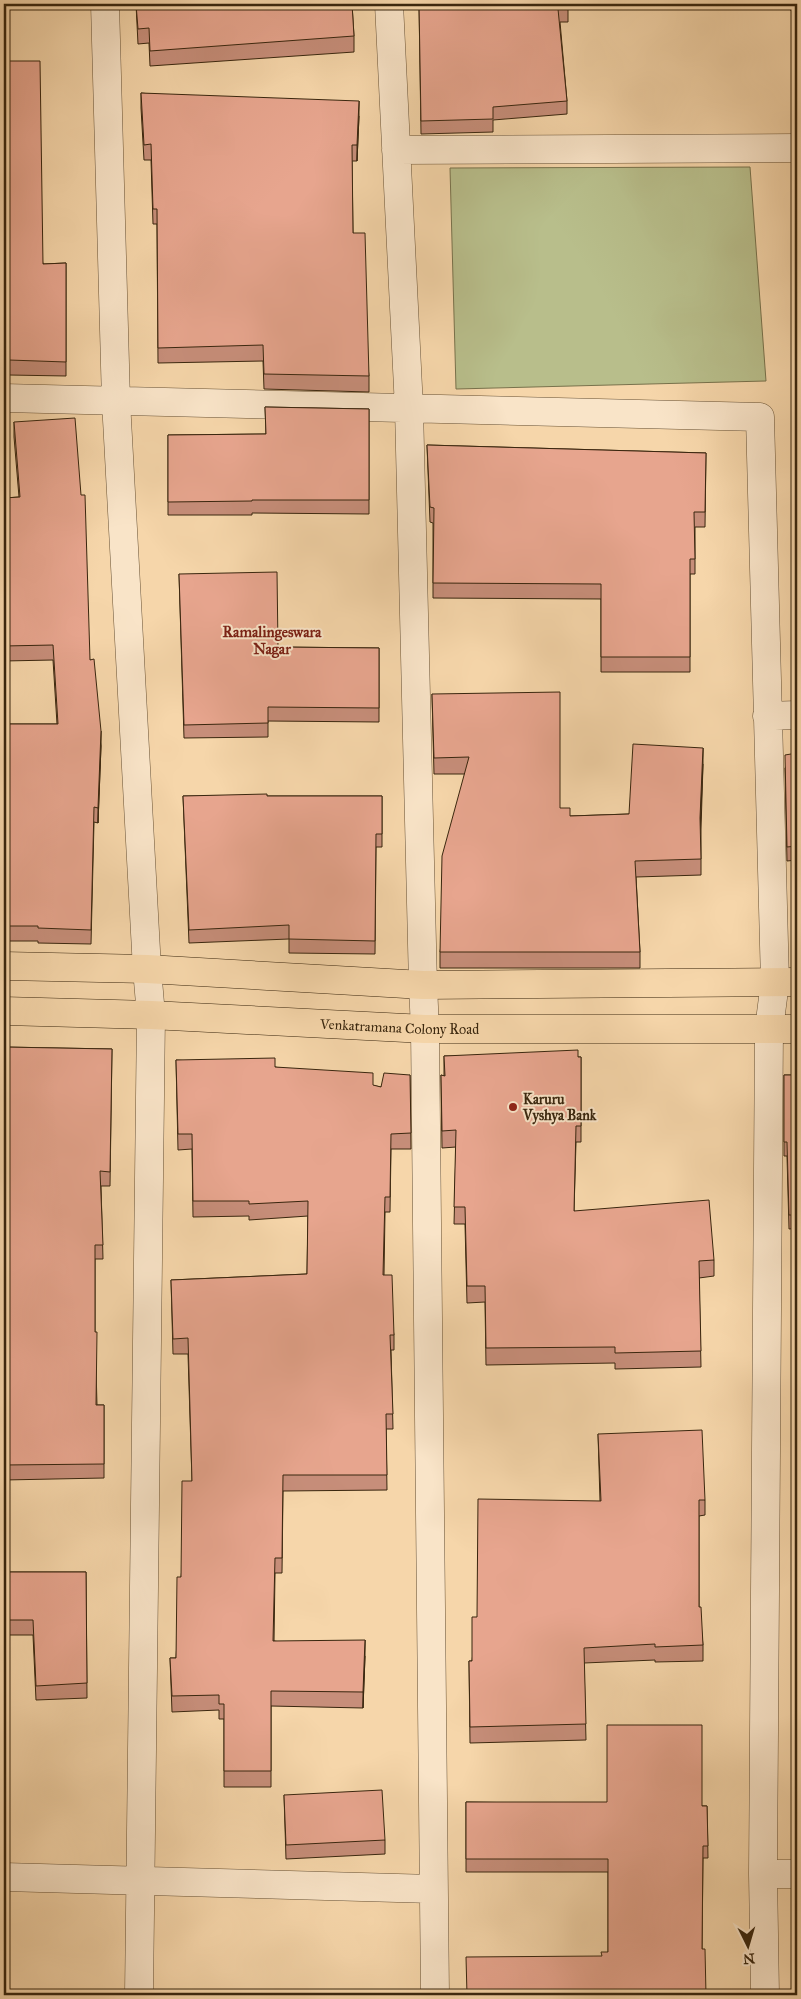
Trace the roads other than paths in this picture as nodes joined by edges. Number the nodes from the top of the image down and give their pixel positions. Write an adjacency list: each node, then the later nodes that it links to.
1 (105, 4): 6 (street)
2 (389, 4): 4 (street)
3 (797, 148): 4 (street)
4 (396, 150): 7 (street)
5 (4, 398): 6 (street)
6 (116, 401): 7 (street); 11 (street)
7 (409, 408): 8 (street); 13 (street)
8 (767, 716): 9 (street); 12 (street)
9 (797, 716)
10 (4, 966): 11 (main road)
11 (147, 969): 13 (main road); 15 (street)
12 (786, 982): 13 (main road); 17 (street)
13 (423, 985): 16 (street)
14 (4, 1011): 15 (main road, Venkatramana Colony Road)
15 (151, 1015): 16 (main road, Venkatramana Colony Road); 22 (street)
16 (425, 1029): 17 (main road, Venkatramana Colony Road); 23 (street)
17 (769, 1029): 18 (main road, Venkatramana Colony Road); 19 (street)
18 (797, 1029)
19 (763, 1874): 20 (street); 26 (street)
20 (797, 1874)
21 (4, 1876): 22 (street)
22 (140, 1880): 23 (street); 24 (street)
23 (433, 1889): 25 (street)
24 (139, 1995)
25 (435, 1995)
26 (765, 1995)

